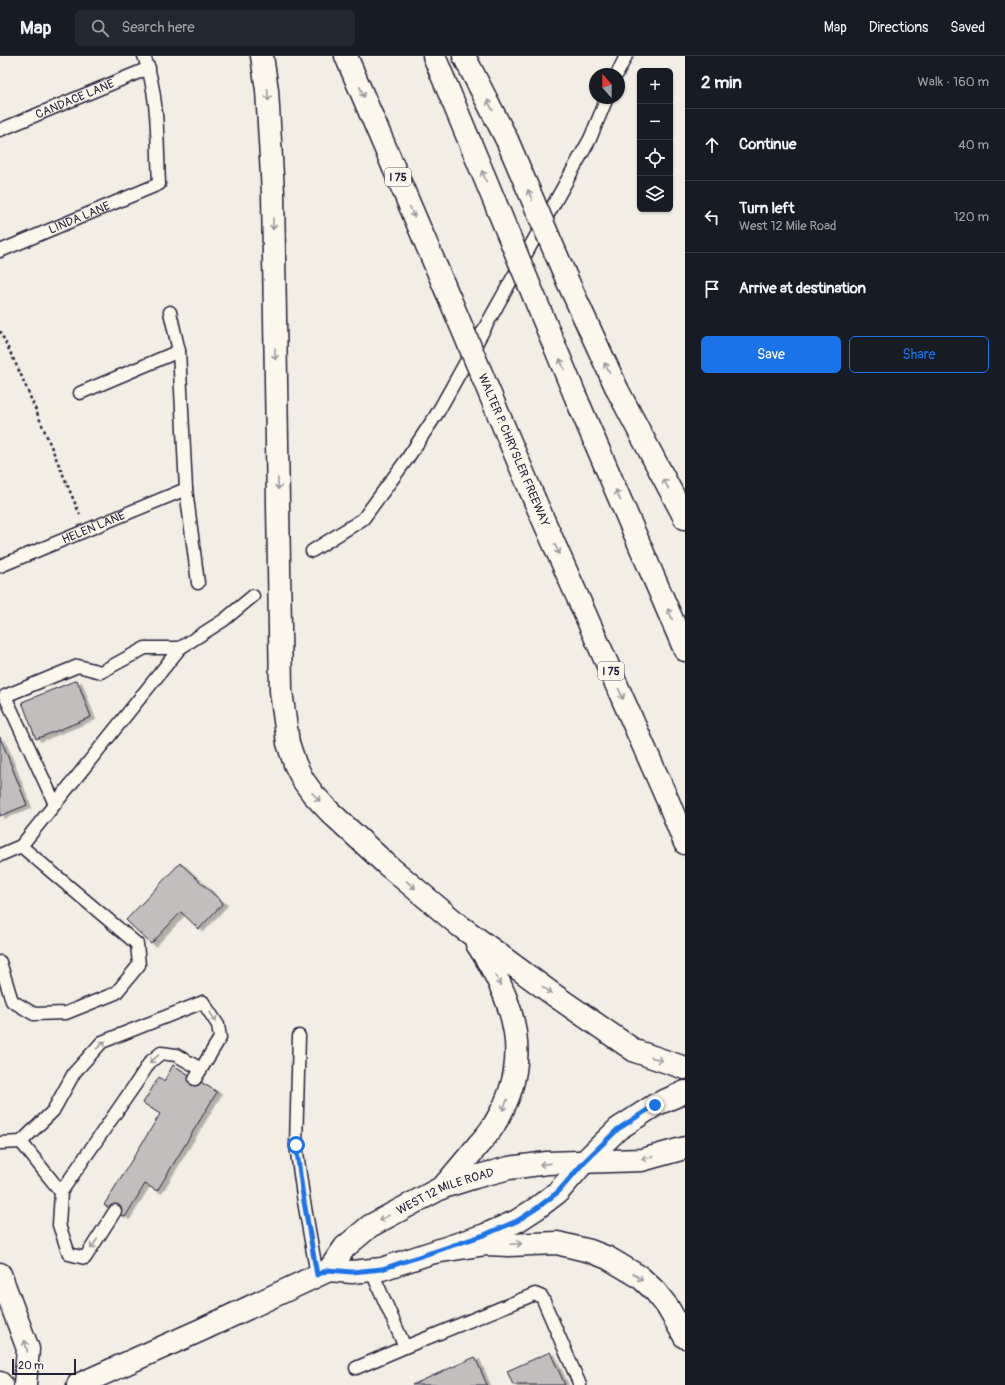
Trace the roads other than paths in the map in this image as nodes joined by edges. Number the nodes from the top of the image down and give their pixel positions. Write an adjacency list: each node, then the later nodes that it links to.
1 (144, 56): 7 (lane)
2 (262, 56): 28 (main road, one-way to 28)
3 (346, 56): 25 (main road, WALTER P. CHRYSLER FREEWAY / I 75, one-way to 25, bridge)
4 (434, 56): 22 (main road, one-way to 4, bridge)
5 (464, 56): 16 (main road, one-way to 5, bridge)
6 (626, 56): 8 (lane)
7 (149, 68): 10 (lane, CANDACE LANE); 11 (lane, LINDA LANE)
8 (620, 68)
9 (605, 104): 17 (lane)
10 (0, 130)
11 (0, 251)
12 (170, 312): 13 (lane)
13 (179, 351): 14 (lane); 15 (lane)
14 (80, 392)
15 (186, 489): 18 (lane, HELEN LANE); 19 (lane)
16 (685, 518)
17 (312, 551)
18 (0, 566)
19 (198, 583)
20 (253, 596): 21 (lane)
21 (180, 648): 23 (lane); 24 (lane)
22 (685, 650)
23 (2, 697): 24 (lane)
24 (55, 804): 26 (lane)
25 (685, 843)
26 (22, 846): 27 (lane); 29 (lane)
27 (0, 855)
28 (460, 926): 31 (main road, one-way to 31); 37 (main road, one-way to 37)
29 (0, 962)
30 (299, 1036): 42 (lane)
31 (685, 1068)
32 (685, 1092): 36 (main road)
33 (22, 1142): 34 (lane); 38 (lane); 38 (lane, one-way to 38)
34 (0, 1143)
35 (685, 1148): 36 (main road, WEST 12 MILE ROAD, one-way to 36)
36 (584, 1162): 37 (main road, WEST 12 MILE ROAD, one-way to 37); 40 (main road)
37 (443, 1187): 42 (main road, WEST 12 MILE ROAD, one-way to 42)
38 (61, 1192): 39 (lane, one-way to 38)
39 (115, 1211)
40 (435, 1252): 41 (main road); 44 (main road, one-way to 44)
41 (371, 1270): 42 (main road); 45 (lane)
42 (323, 1272): 48 (main road, WEST 12 MILE ROAD)
43 (0, 1274): 47 (main road, one-way to 43)
44 (685, 1337)
45 (405, 1347): 46 (lane); 49 (lane)
46 (356, 1368)
47 (25, 1385)
48 (78, 1385)
49 (580, 1385)

